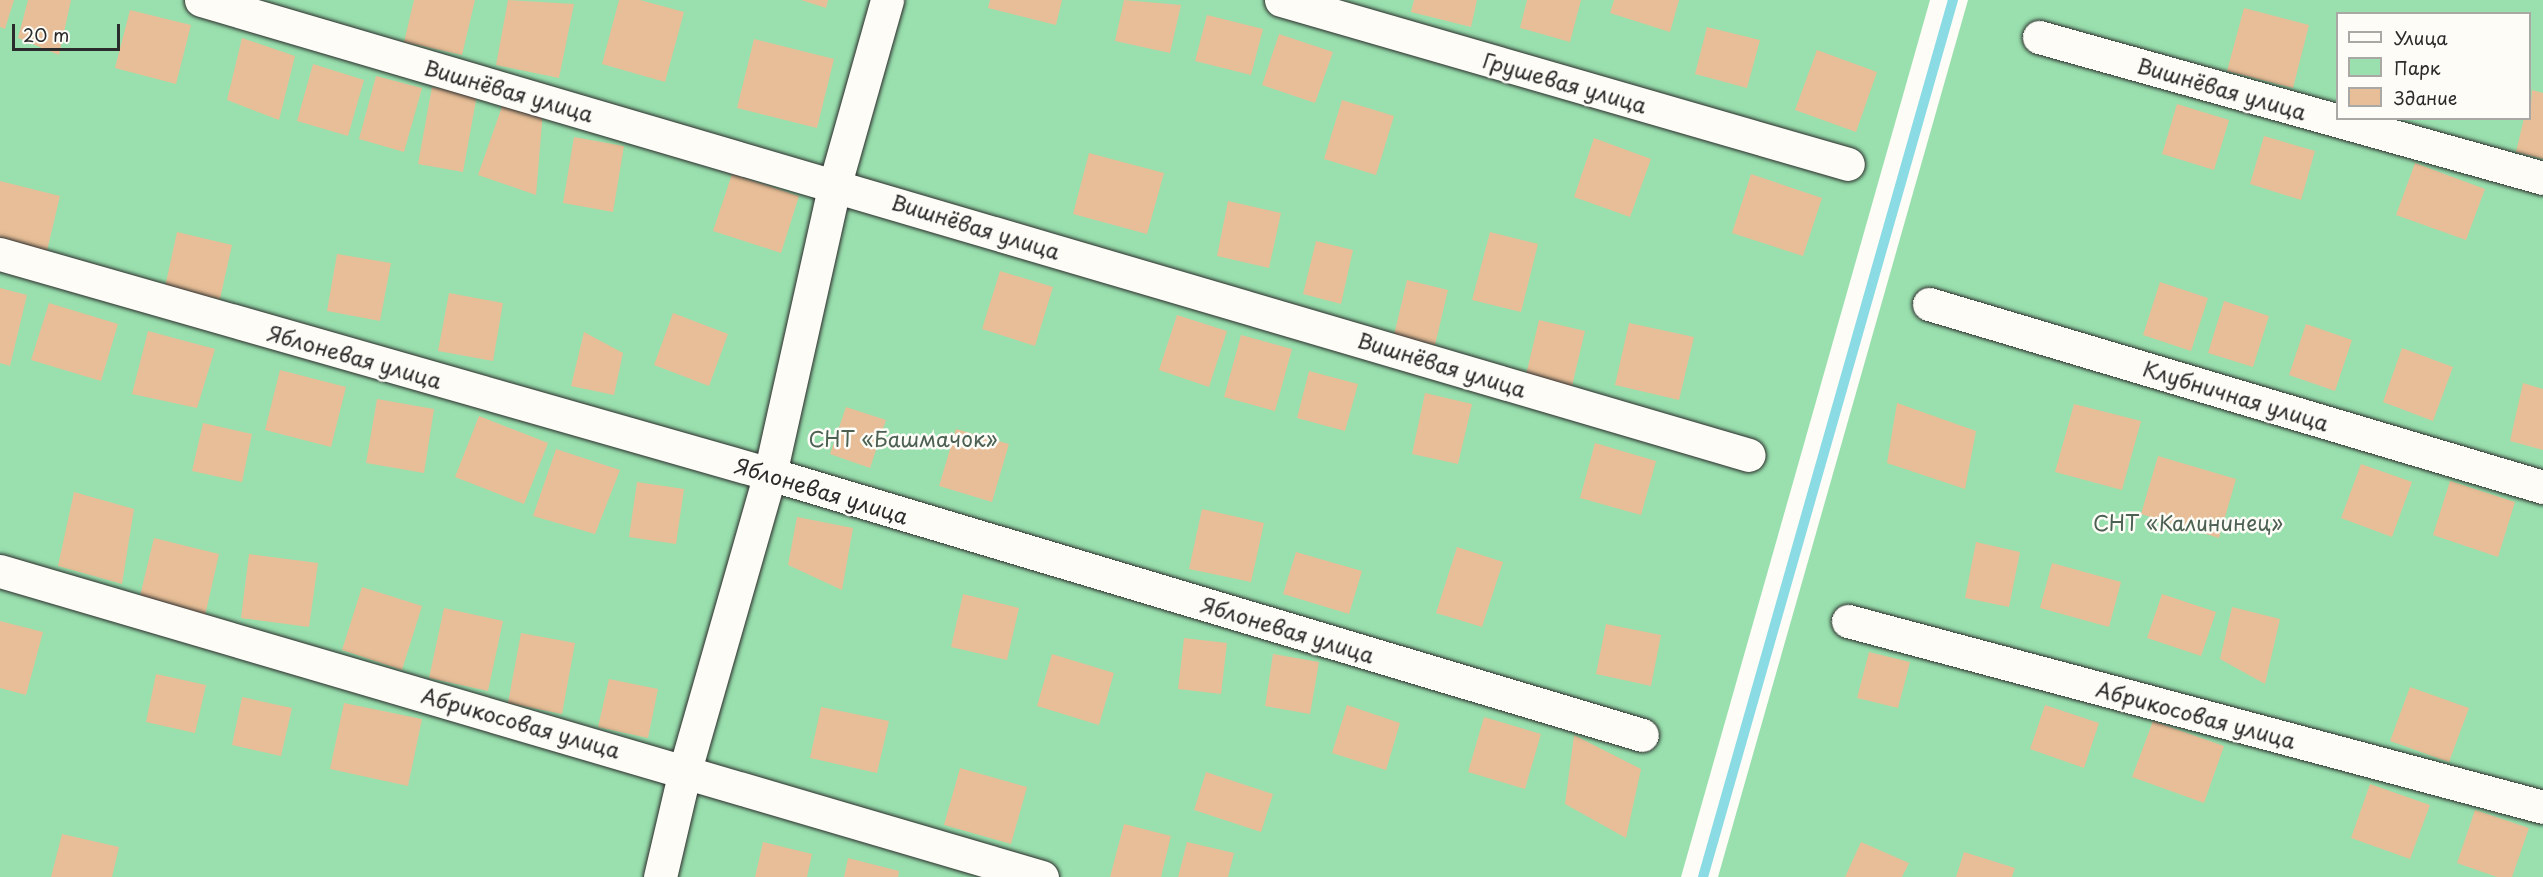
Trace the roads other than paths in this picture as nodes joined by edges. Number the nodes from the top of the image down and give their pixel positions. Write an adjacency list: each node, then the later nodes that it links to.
1 (201, 0): 7 (street, Вишнёвая улица)
2 (887, 0): 7 (street)
3 (1281, 0): 5 (street, Грушевая улица)
4 (2039, 37): 6 (street, Вишнёвая улица)
5 (1848, 164)
6 (2543, 178)
7 (835, 184): 10 (street, Вишнёвая улица); 11 (street)
8 (0, 254): 11 (street, Яблоневая улица)
9 (1929, 304): 12 (street, Клубничная улица)
10 (1749, 455)
11 (770, 474): 15 (street, Яблоневая улица); 16 (street)
12 (2543, 486)
13 (0, 571): 16 (street, Абрикосовая улица)
14 (1848, 621): 17 (street, Абрикосовая улица)
15 (1642, 735)
16 (685, 770): 18 (street); 19 (street, Абрикосовая улица)
17 (2543, 807)
18 (660, 877)
19 (1042, 877)

